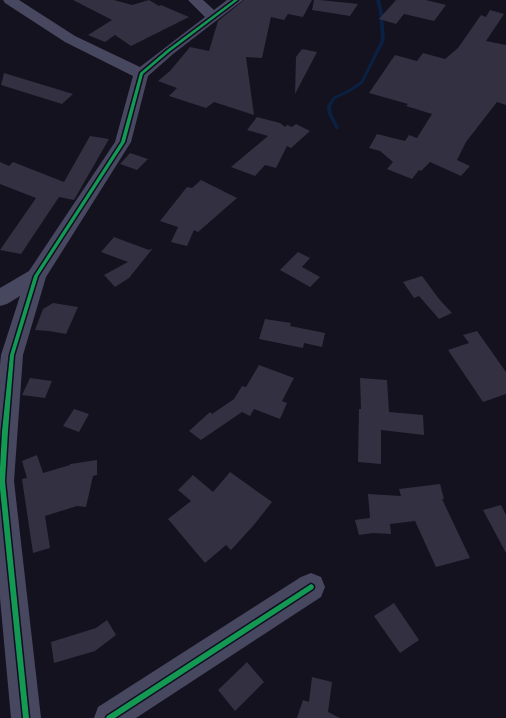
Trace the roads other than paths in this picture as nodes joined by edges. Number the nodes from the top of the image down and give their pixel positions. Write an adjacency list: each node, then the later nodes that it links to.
1 (10, 0): 5 (street)
2 (195, 0): 4 (street)
3 (236, 0): 4 (street)
4 (213, 18): 5 (street)
5 (141, 74): 6 (street)
6 (36, 276): 7 (street); 8 (street)
7 (0, 298)
8 (1, 481): 10 (street)
9 (311, 587): 11 (street)
10 (26, 718)
11 (109, 718)

